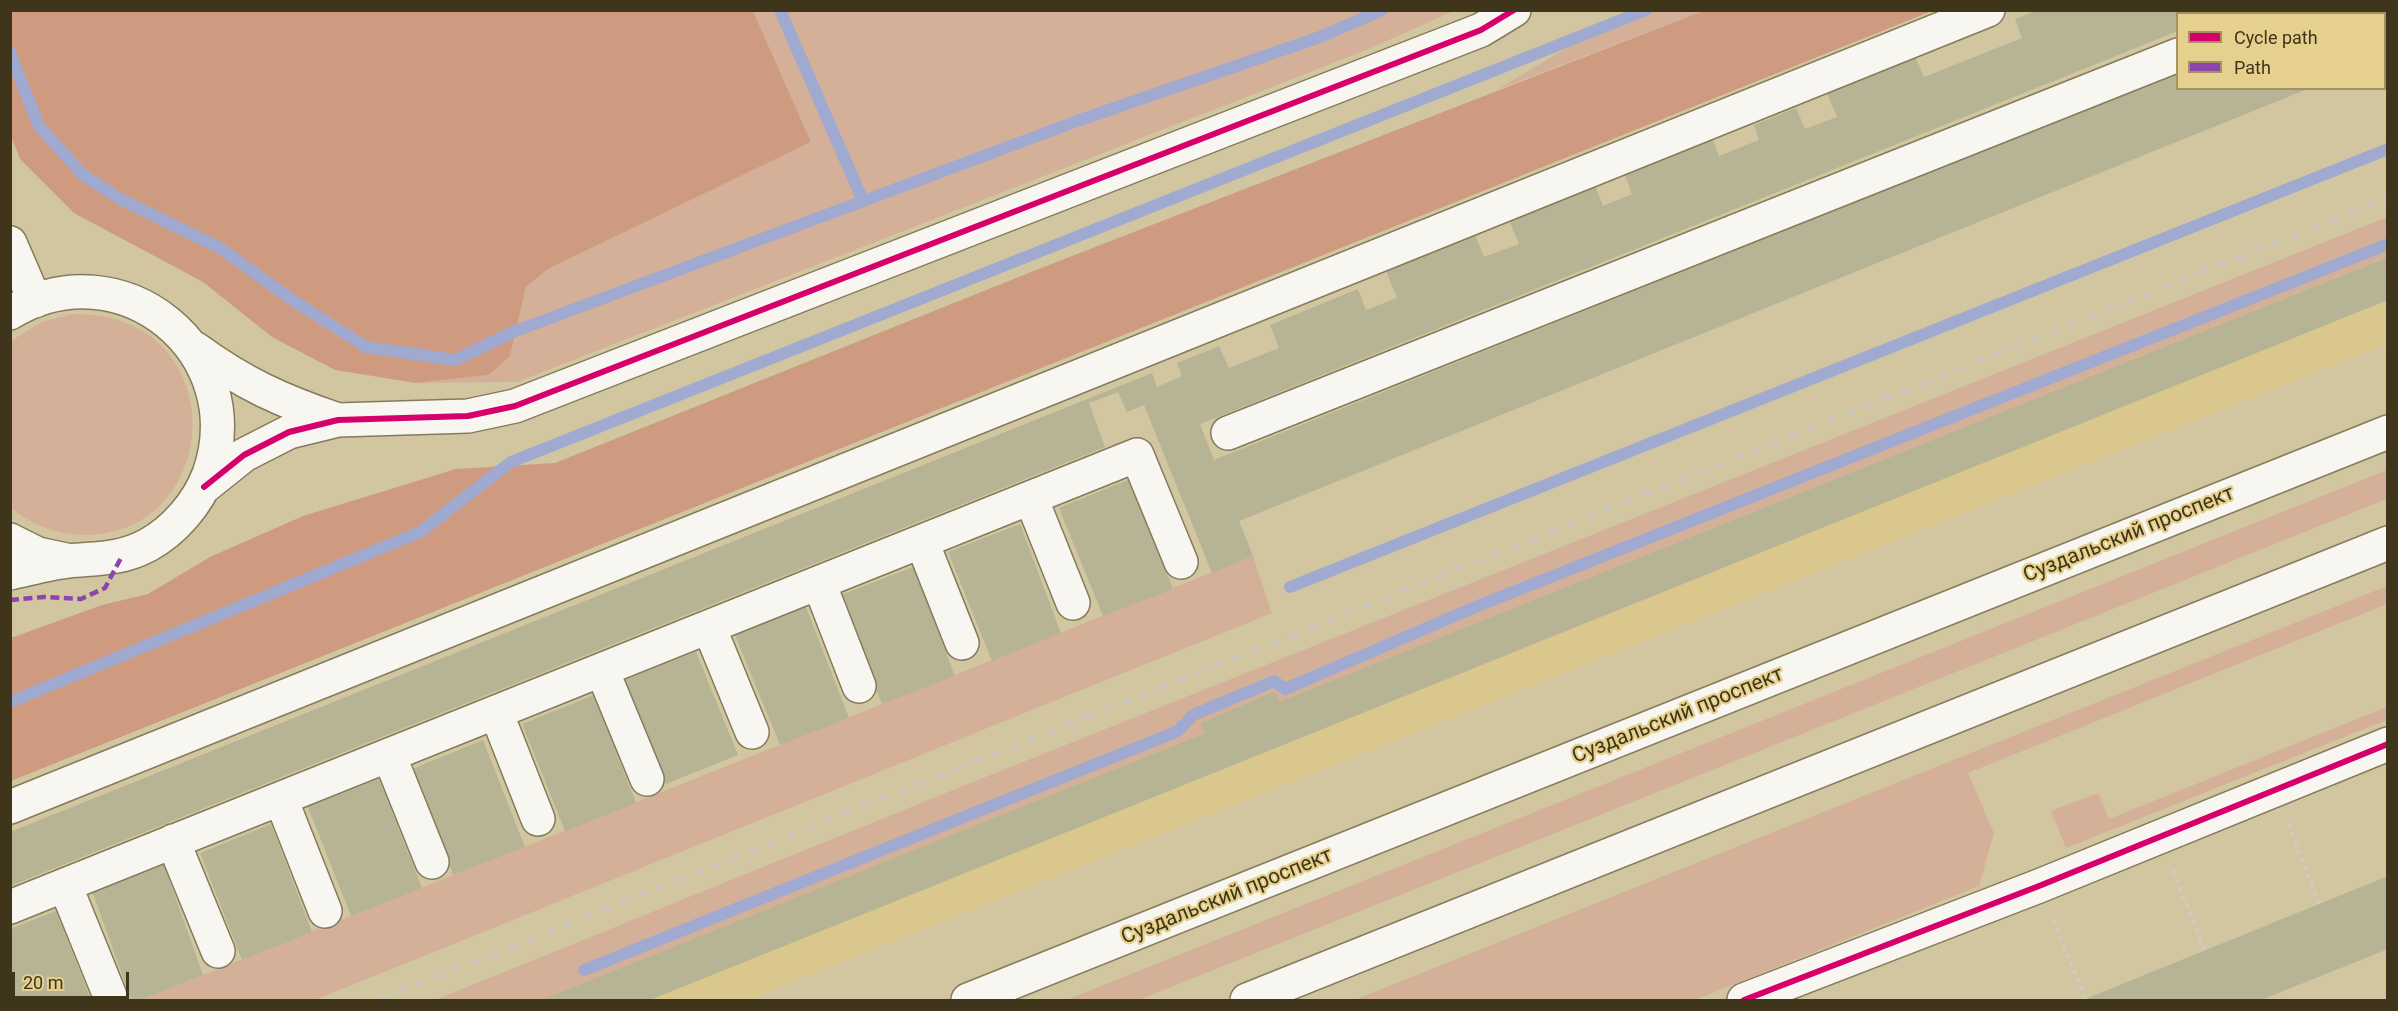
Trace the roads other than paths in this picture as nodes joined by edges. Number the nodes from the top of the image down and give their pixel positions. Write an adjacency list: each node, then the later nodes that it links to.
1 (1514, 10): 7 (street)
2 (1988, 10): 30 (street)
3 (2176, 56): 9 (street)
4 (10, 243): 5 (street)
5 (23, 307): 6 (street)
6 (192, 346): 7 (street); 10 (street)
7 (338, 420): 10 (street)
8 (2388, 432): 39 (street, Суздальский проспект)
9 (1228, 434)
10 (204, 487): 15 (street)
11 (1031, 498): 13 (street); 16 (street); 19 (street)
12 (10, 540): 15 (street)
13 (922, 542): 18 (street); 21 (street)
14 (2388, 543): 40 (street)
15 (68, 561): 17 (street)
16 (1181, 562)
17 (10, 573)
18 (819, 583): 20 (street); 23 (street)
19 (1073, 603)
20 (709, 627): 22 (street); 25 (street)
21 (962, 643)
22 (602, 670): 24 (street); 28 (street)
23 (859, 686)
24 (496, 712): 27 (street); 31 (street)
25 (752, 732)
26 (2388, 744): 41 (street)
27 (389, 755): 29 (street); 33 (street)
28 (647, 779)
29 (281, 799): 32 (street); 36 (street)
30 (10, 807)
31 (538, 819)
32 (173, 841): 34 (street); 37 (street)
33 (432, 862)
34 (65, 885): 35 (street); 38 (street)
35 (10, 907)
36 (325, 911)
37 (218, 951)
38 (110, 996)
39 (968, 1000)
40 (1247, 1000)
41 (1744, 1000)

